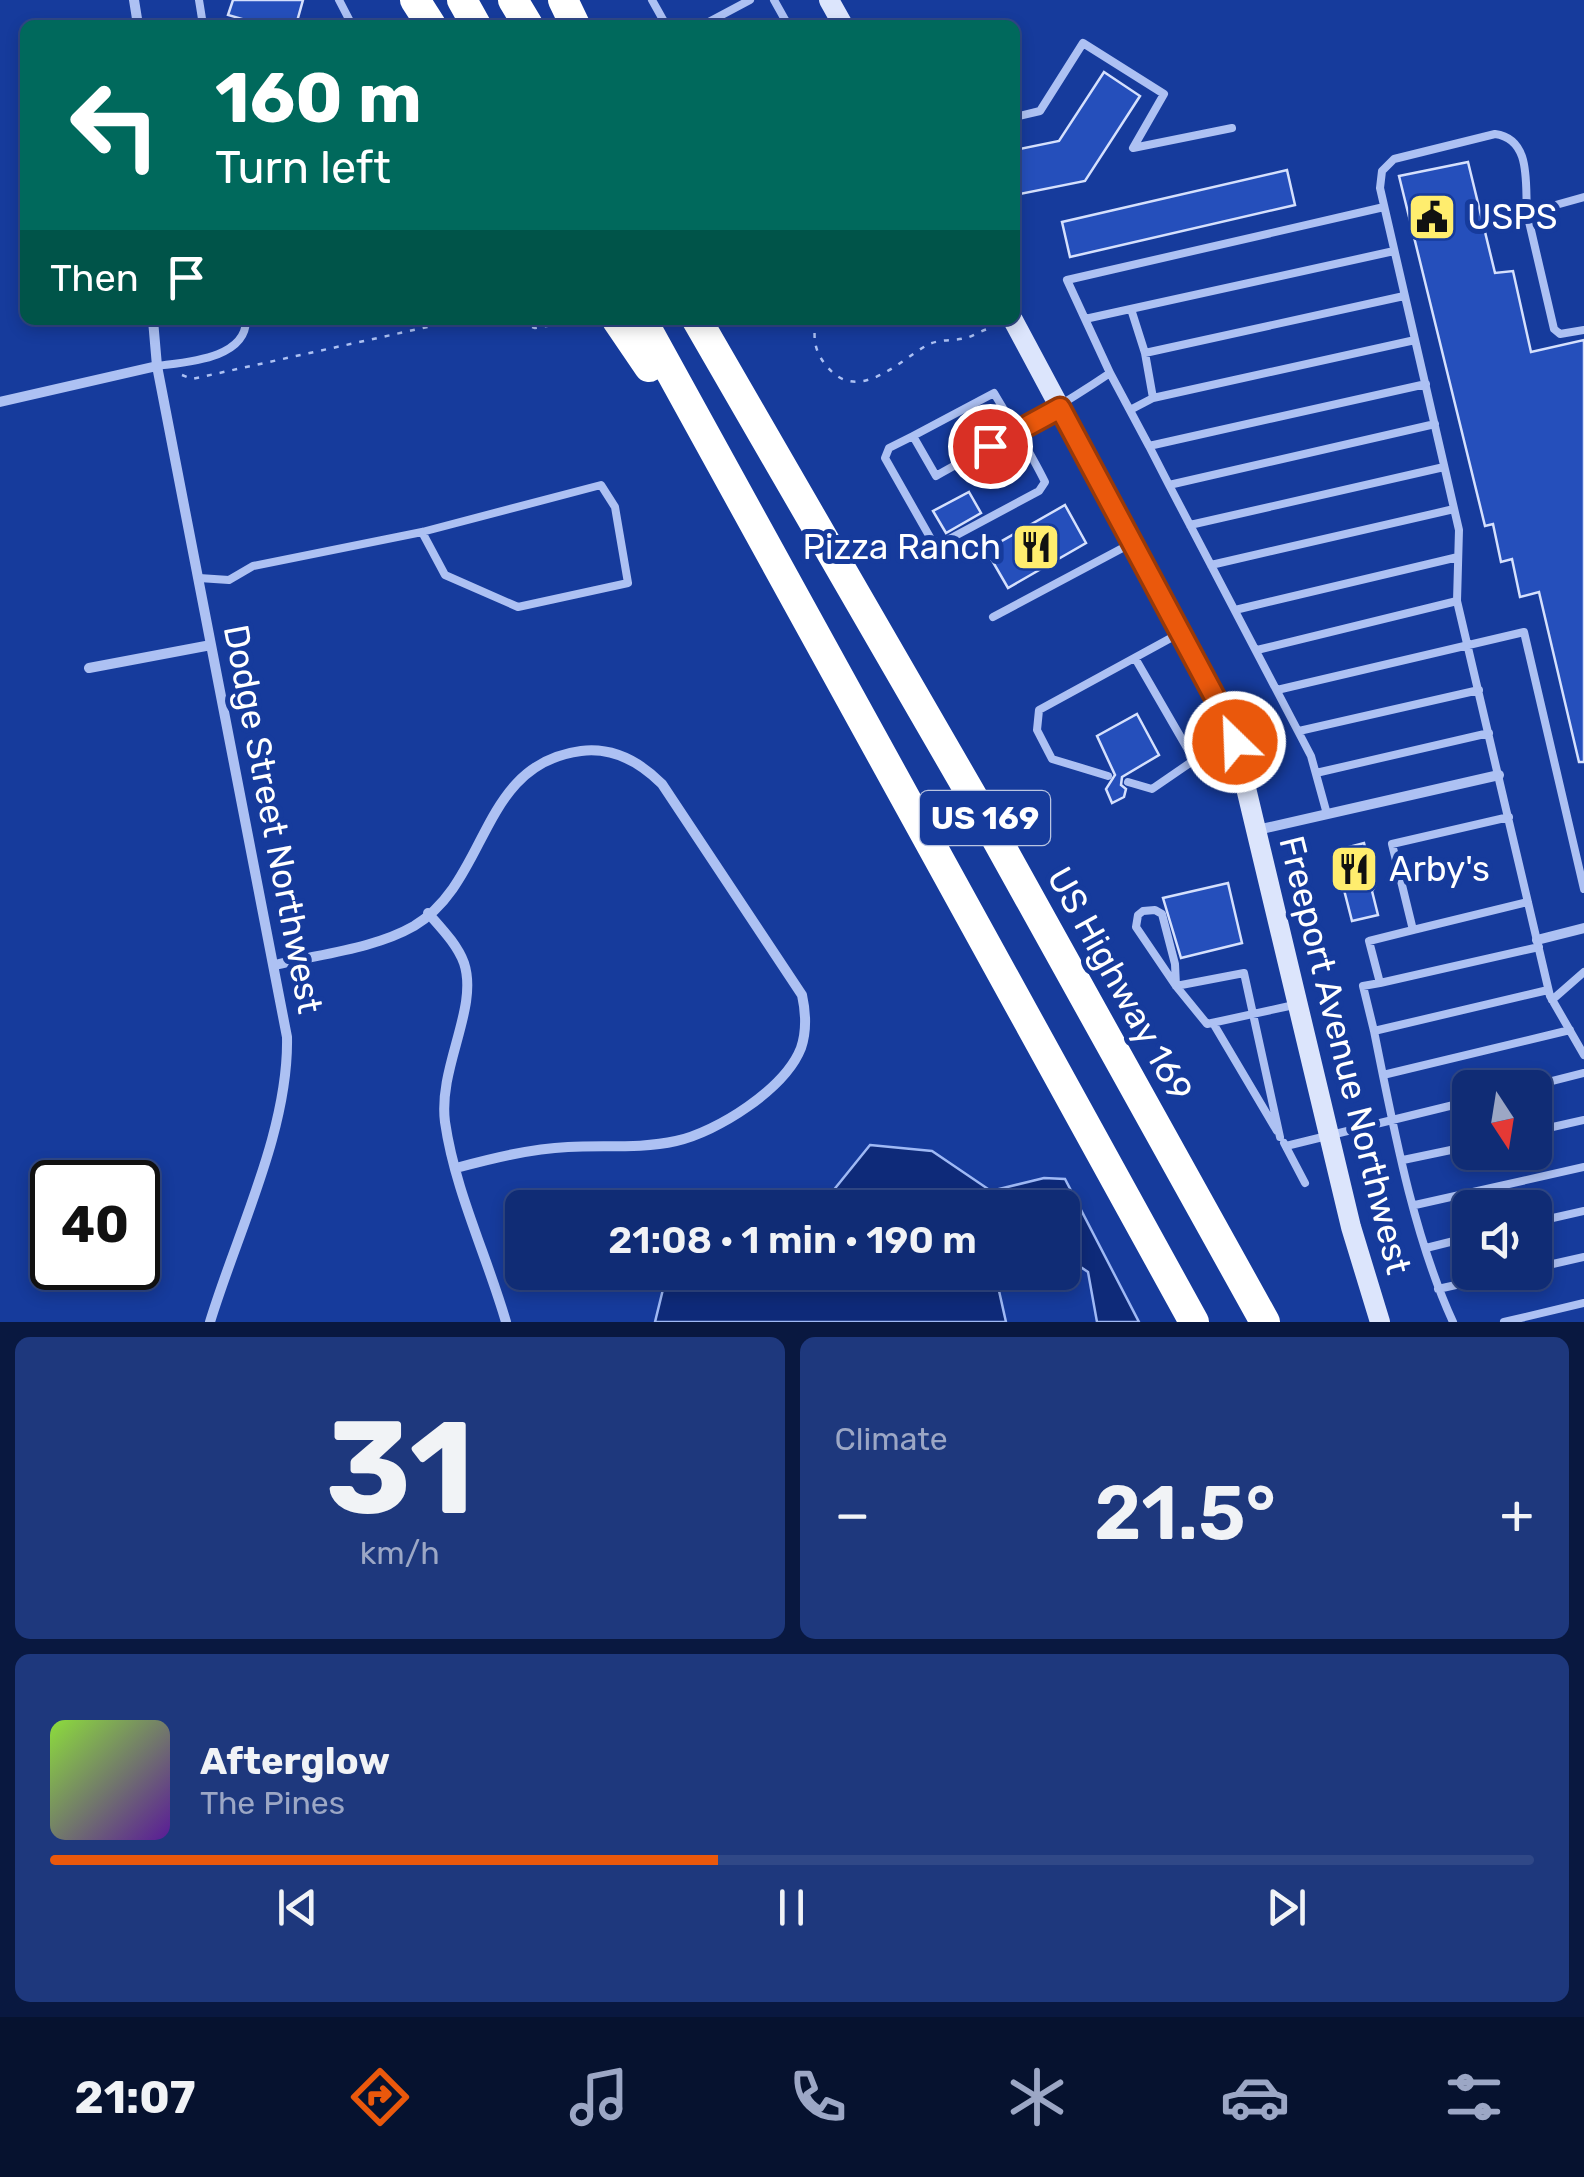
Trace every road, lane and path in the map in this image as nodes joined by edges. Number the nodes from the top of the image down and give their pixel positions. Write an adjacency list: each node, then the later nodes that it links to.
1 (750, 0): 2 (lane)
2 (712, 20)
3 (1020, 116): 4 (lane)
4 (1232, 128)
5 (1584, 197): 7 (lane)
6 (1384, 208): 7 (lane); 8 (lane); 11 (lane)
7 (1527, 213): 24 (lane)
8 (1394, 251): 9 (lane); 10 (lane)
9 (1404, 296): 25 (lane); 26 (lane)
10 (1131, 309): 11 (lane); 26 (lane)
11 (1085, 319): 28 (lane)
12 (154, 325): 27 (street, Dodge Street Northwest)
13 (246, 325): 27 (lane)
14 (435, 325): 27 (path)
15 (524, 325): 16 (path)
16 (558, 325)
17 (621, 325): 40 (highway)
18 (645, 325): 40 (highway, US 169)
19 (700, 325): 30 (highway, US Highway 169 / US 169)
20 (709, 325): 30 (highway)
21 (815, 325): 23 (path)
22 (1016, 325): 33 (street, Freeport Avenue Northwest)
23 (988, 328)
24 (1584, 330)
25 (1415, 340): 29 (lane); 31 (lane)
26 (1145, 353): 31 (lane)
27 (157, 366): 32 (street); 48 (street, Dodge Street Northwest)
28 (1110, 373): 33 (lane); 34 (lane)
29 (1426, 384): 35 (lane); 38 (lane)
30 (742, 398): 116 (highway, US Highway 169 / US 169)
31 (1153, 398): 34 (lane)
32 (0, 402)
33 (1060, 408): 36 (lane); 45 (street, Freeport Avenue Northwest)
34 (1130, 410): 38 (lane)
35 (1434, 424): 39 (lane); 41 (lane)
36 (1016, 431): 37 (lane); 37 (lane); 37 (lane)
37 (913, 436)
38 (1149, 446): 41 (lane)
39 (1444, 467): 42 (lane); 43 (lane)
40 (729, 477): 115 (highway, US 169)
41 (1169, 485): 43 (lane)
42 (1454, 509): 46 (lane); 47 (lane)
43 (1190, 525): 47 (lane)
44 (422, 532): 44 (lane); 48 (lane)
45 (1132, 543): 51 (lane); 52 (street, Freeport Avenue Northwest)
46 (1458, 557): 49 (lane); 50 (lane)
47 (1211, 565): 50 (lane)
48 (199, 578): 54 (street, Dodge Street Northwest)
49 (1458, 601): 53 (lane); 55 (lane)
50 (1235, 610): 55 (lane)
51 (993, 617)
52 (1180, 633): 56 (lane); 62 (street, Freeport Avenue Northwest)
53 (1468, 644): 58 (lane); 59 (lane); 71 (lane)
54 (211, 645): 57 (street); 77 (street, Dodge Street Northwest)
55 (1257, 650): 58 (lane)
56 (1136, 658): 63 (lane); 66 (lane)
57 (89, 668)
58 (1277, 690): 60 (lane)
59 (1479, 690): 60 (lane); 61 (lane)
60 (1298, 731): 64 (lane)
61 (1489, 733): 64 (lane); 65 (lane)
62 (1235, 742): 63 (lane); 70 (street, Freeport Avenue Northwest)
63 (1194, 760): 67 (lane)
64 (1316, 773): 68 (lane)
65 (1499, 775): 68 (street); 69 (lane)
66 (1108, 776)
67 (1128, 782)
68 (1327, 814): 70 (street)
69 (1509, 817): 72 (lane); 75 (lane)
70 (1257, 830): 83 (street, Freeport Avenue Northwest)
71 (1584, 889)
72 (1528, 902): 75 (lane); 76 (lane)
73 (428, 913): 77 (street); 101 (street); 101 (street)
74 (1584, 928): 76 (street)
75 (1412, 930): 79 (lane)
76 (1538, 944): 79 (lane); 81 (lane)
77 (274, 965): 113 (street, Dodge Street Northwest)
78 (1584, 972): 82 (lane)
79 (1380, 982): 87 (lane)
80 (1176, 986): 80 (lane); 84 (lane); 85 (lane)
81 (1548, 990): 82 (lane); 87 (lane)
82 (1552, 1000): 86 (lane)
83 (1299, 1004): 84 (lane); 96 (street, Freeport Avenue Northwest)
84 (1254, 1014): 85 (lane); 97 (lane)
85 (1213, 1023): 97 (lane)
86 (1570, 1030): 88 (lane); 90 (lane)
87 (1374, 1031): 90 (lane)
88 (1584, 1055)
89 (1584, 1073): 91 (lane)
90 (1383, 1074): 93 (lane)
91 (1552, 1081)
92 (1452, 1105): 93 (lane)
93 (1392, 1120): 96 (lane); 99 (lane)
94 (1584, 1120): 95 (lane)
95 (1552, 1127)
96 (1330, 1135): 97 (lane); 117 (street, Freeport Avenue Northwest)
97 (1283, 1141): 102 (lane)
98 (1452, 1150): 99 (lane)
99 (1403, 1160): 103 (lane)
100 (1584, 1167): 103 (lane)
101 (456, 1168): 114 (street)
102 (1305, 1183)
103 (1414, 1205): 107 (lane)
104 (1584, 1210): 105 (lane)
105 (1552, 1218)
106 (1452, 1242): 107 (lane)
107 (1426, 1248): 111 (lane)
108 (1584, 1257): 109 (lane)
109 (1552, 1264)
110 (1452, 1287): 111 (lane)
111 (1438, 1290): 118 (lane)
112 (1584, 1303): 119 (lane)
113 (210, 1322)
114 (506, 1322)
115 (1194, 1322)
116 (1265, 1322)
117 (1380, 1322)
118 (1453, 1322)
119 (1504, 1322)

